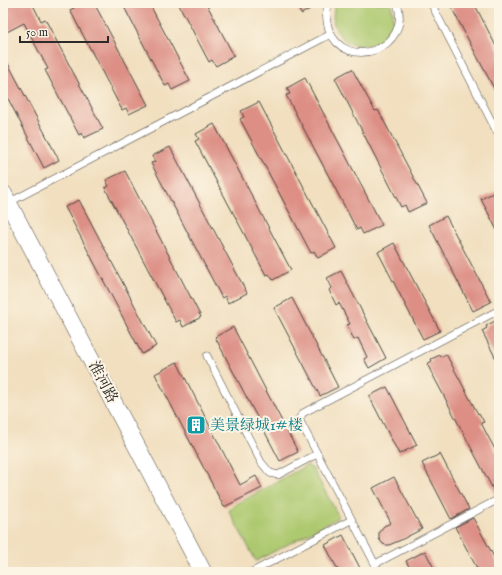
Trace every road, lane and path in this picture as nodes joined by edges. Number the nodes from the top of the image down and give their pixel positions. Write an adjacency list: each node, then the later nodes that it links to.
1 (329, 3): 4 (lane)
2 (397, 3): 4 (lane)
3 (430, 3): 5 (lane)
4 (332, 34): 6 (lane)
5 (499, 136)
6 (6, 198): 12 (street, 淮河路)
7 (499, 310): 9 (lane)
8 (207, 356): 9 (lane)
9 (317, 454): 11 (lane)
10 (499, 498): 11 (lane)
11 (351, 520): 13 (lane)
12 (202, 572)
13 (252, 572)

